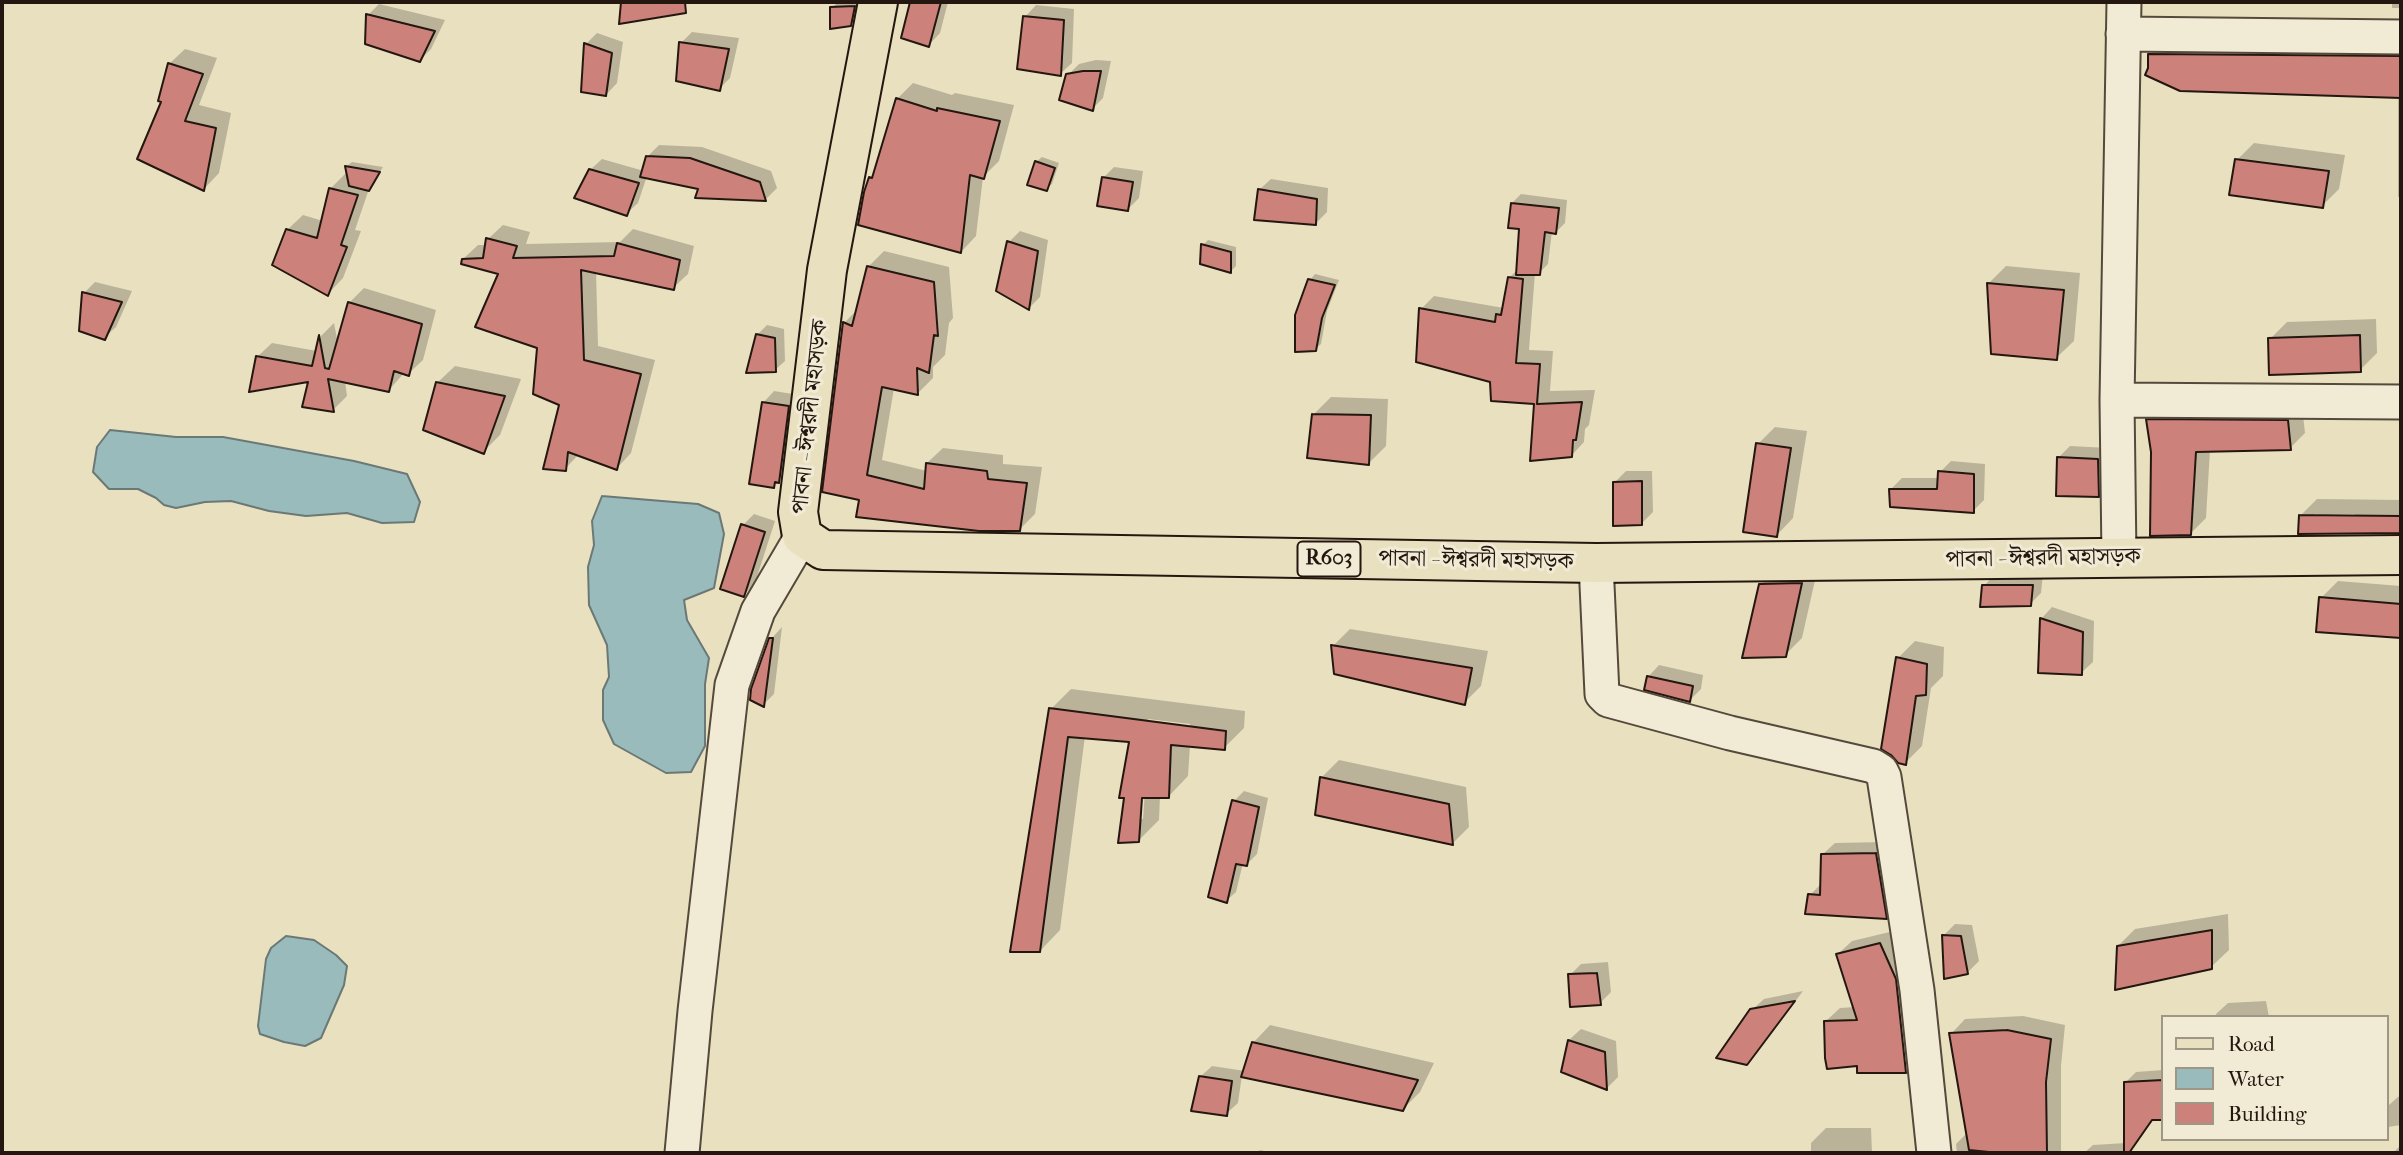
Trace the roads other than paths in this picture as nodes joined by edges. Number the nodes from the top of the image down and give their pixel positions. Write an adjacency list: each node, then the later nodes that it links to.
1 (878, 2): 6 (main road, পাবনা - ঈশ্বরদী মহাসড়ক)
2 (2124, 18): 3 (street); 4 (street)
3 (2401, 37)
4 (2117, 400): 5 (street); 8 (street)
5 (2401, 402)
6 (802, 536): 9 (main road, পাবনা - ঈশ্বরদী মহাসড়ক / R603); 10 (street)
7 (2401, 555): 8 (main road, পাবনা - ঈশ্বরদী মহাসড়ক / R603)
8 (2119, 558): 9 (main road, পাবনা - ঈশ্বরদী মহাসড়ক / R603)
9 (1596, 563): 11 (street)
10 (682, 1153)
11 (1934, 1153)

